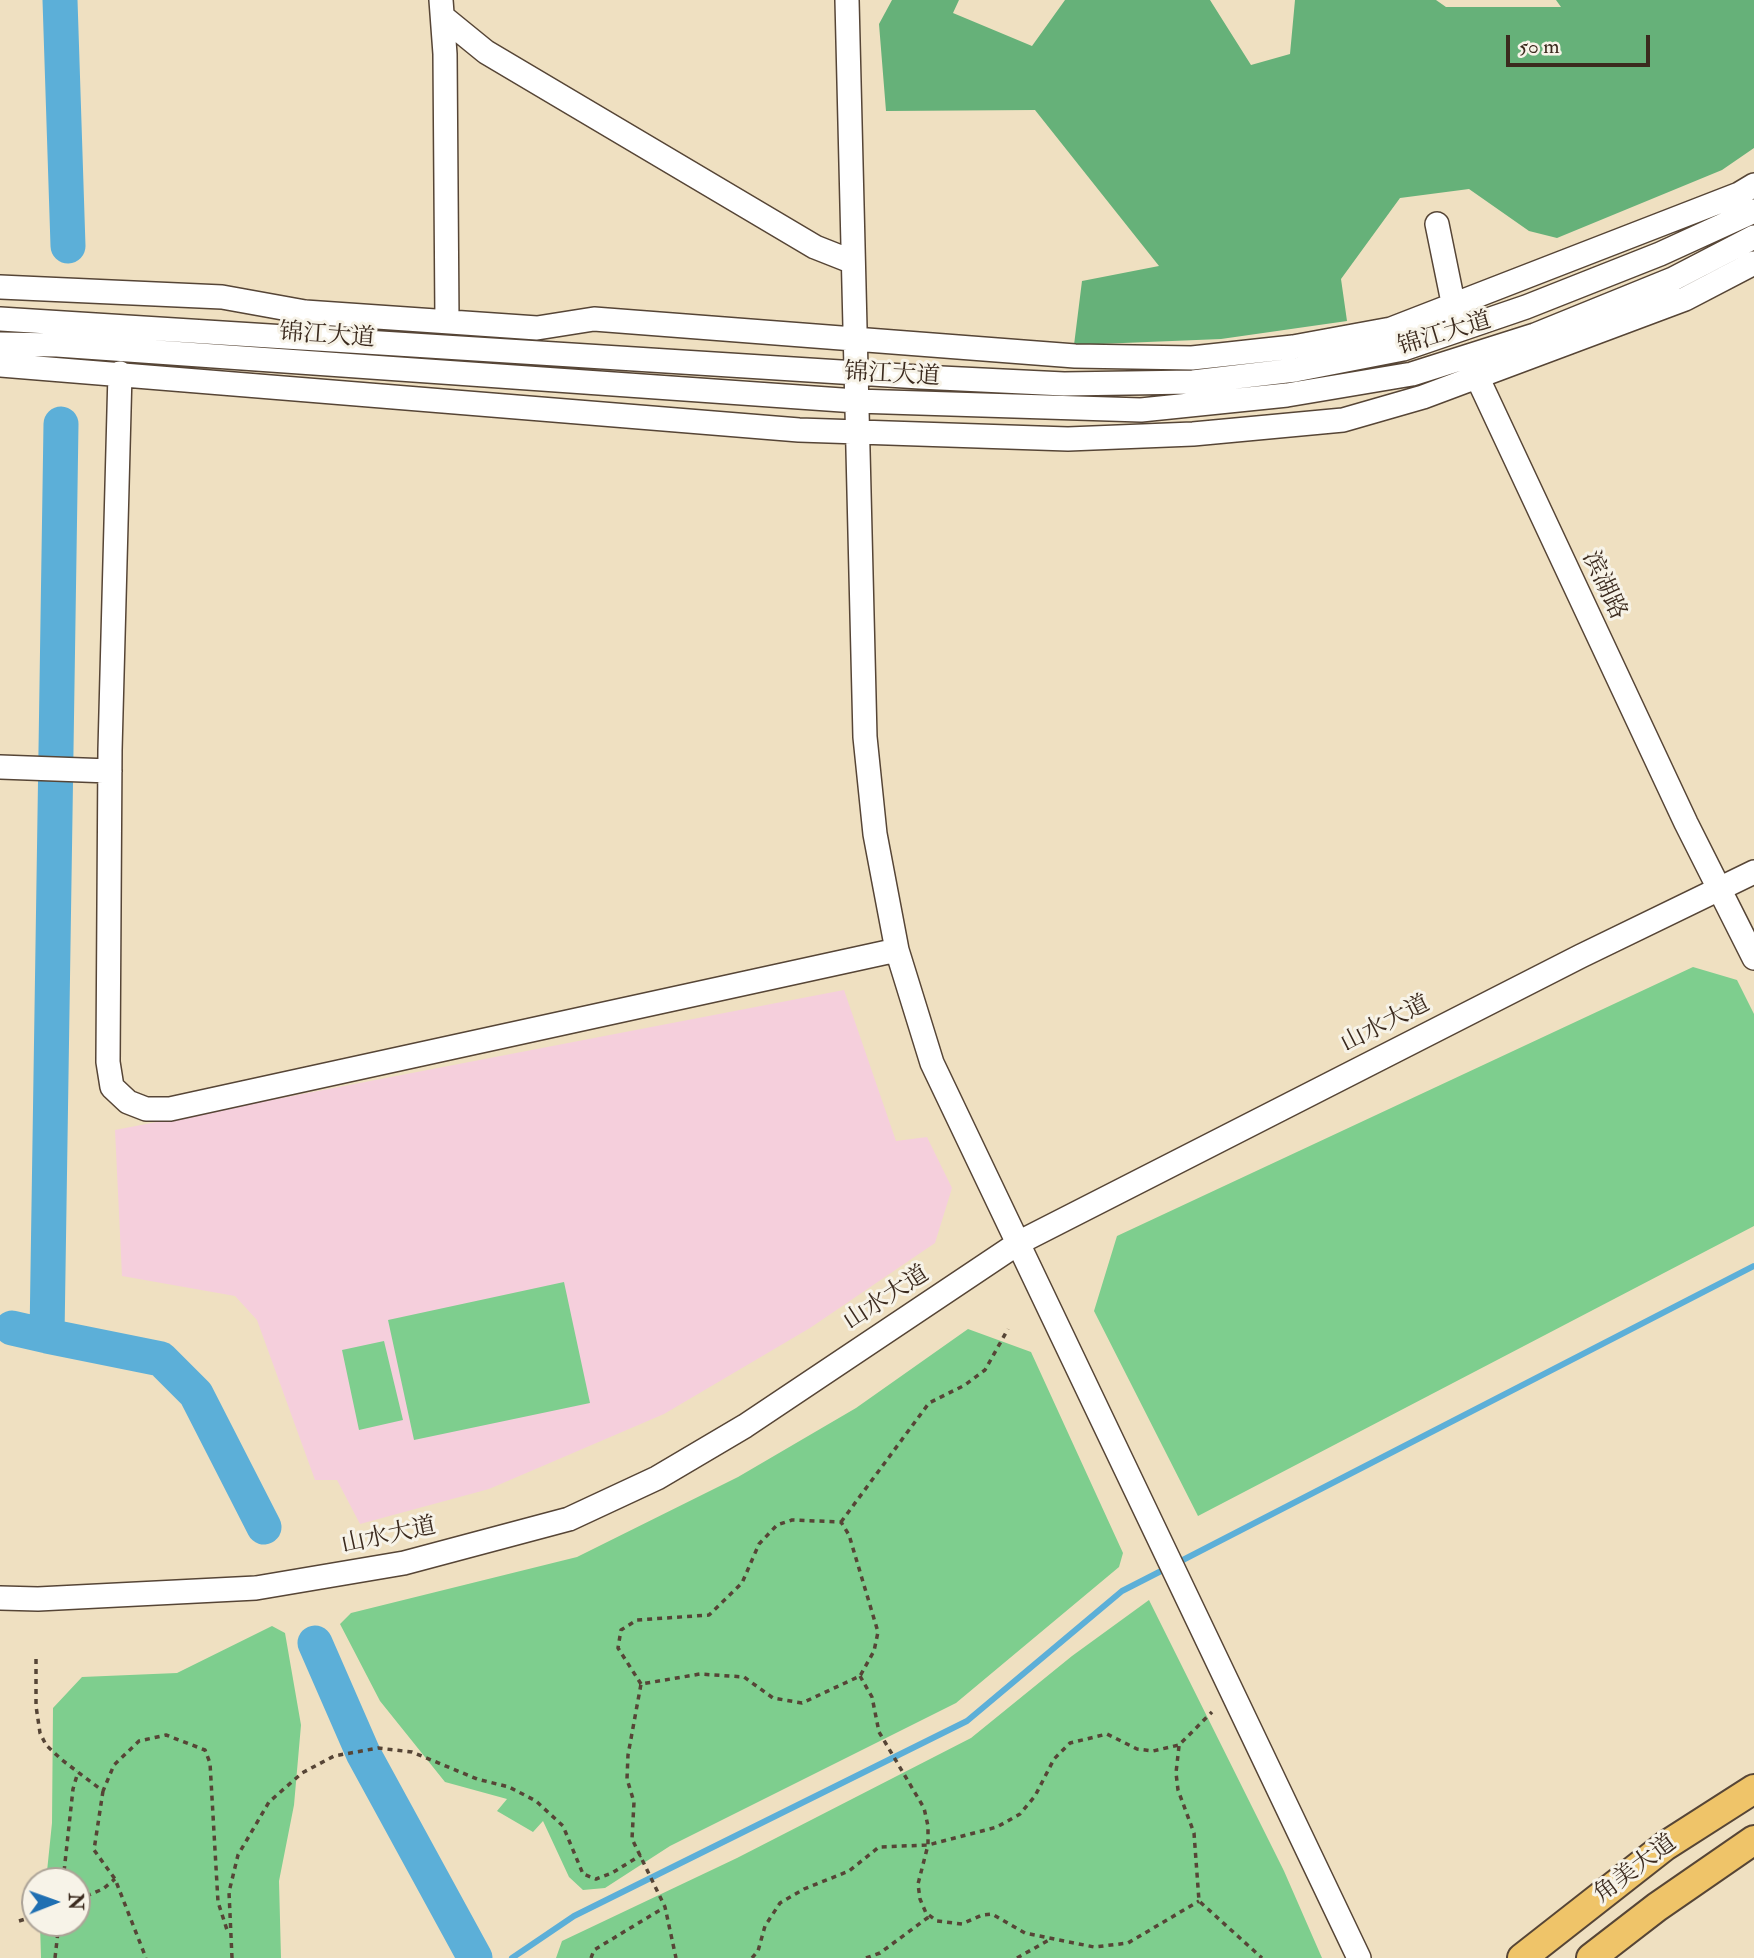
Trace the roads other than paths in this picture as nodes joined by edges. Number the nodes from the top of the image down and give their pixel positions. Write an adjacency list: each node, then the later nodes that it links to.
1 (847, 0): 7 (street)
2 (442, 8): 7 (street); 12 (street)
3 (1754, 185): 10 (street)
4 (1754, 211): 13 (street, 锦江大道)
5 (1437, 224): 10 (street, 滨湖路)
6 (1754, 237): 16 (street, 锦江大道)
7 (853, 262): 14 (street)
8 (1754, 263): 20 (street)
9 (0, 286): 12 (street)
10 (1453, 304): 13 (street, 滨湖路); 14 (street)
11 (0, 319): 19 (street, 锦江大道)
12 (447, 321): 14 (street)
13 (1459, 330): 16 (street, 滨湖路); 19 (street, 锦江大道)
14 (854, 338): 19 (street)
15 (0, 344): 21 (street, 锦江大道)
16 (1467, 357): 20 (street, 滨湖路); 21 (street, 锦江大道)
17 (0, 365): 18 (street)
18 (120, 373): 22 (street); 24 (street)
19 (855, 373): 21 (street)
20 (1477, 378): 22 (street); 26 (street, 滨湖路)
21 (856, 401): 22 (street)
22 (857, 432): 27 (street)
23 (8, 768): 24 (street)
24 (100, 770): 27 (street)
25 (1754, 872): 26 (street, 山水大道)
26 (1720, 890): 28 (street, 滨湖路); 29 (street, 山水大道)
27 (897, 950): 29 (street)
28 (1754, 958)
29 (1020, 1242): 30 (street, 山水大道); 33 (street)
30 (0, 1598)
31 (1754, 1789): 34 (main road, 角美大道)
32 (1754, 1840): 35 (main road, 角美大道)
33 (1359, 1958)
34 (1522, 1958)
35 (1591, 1958)

